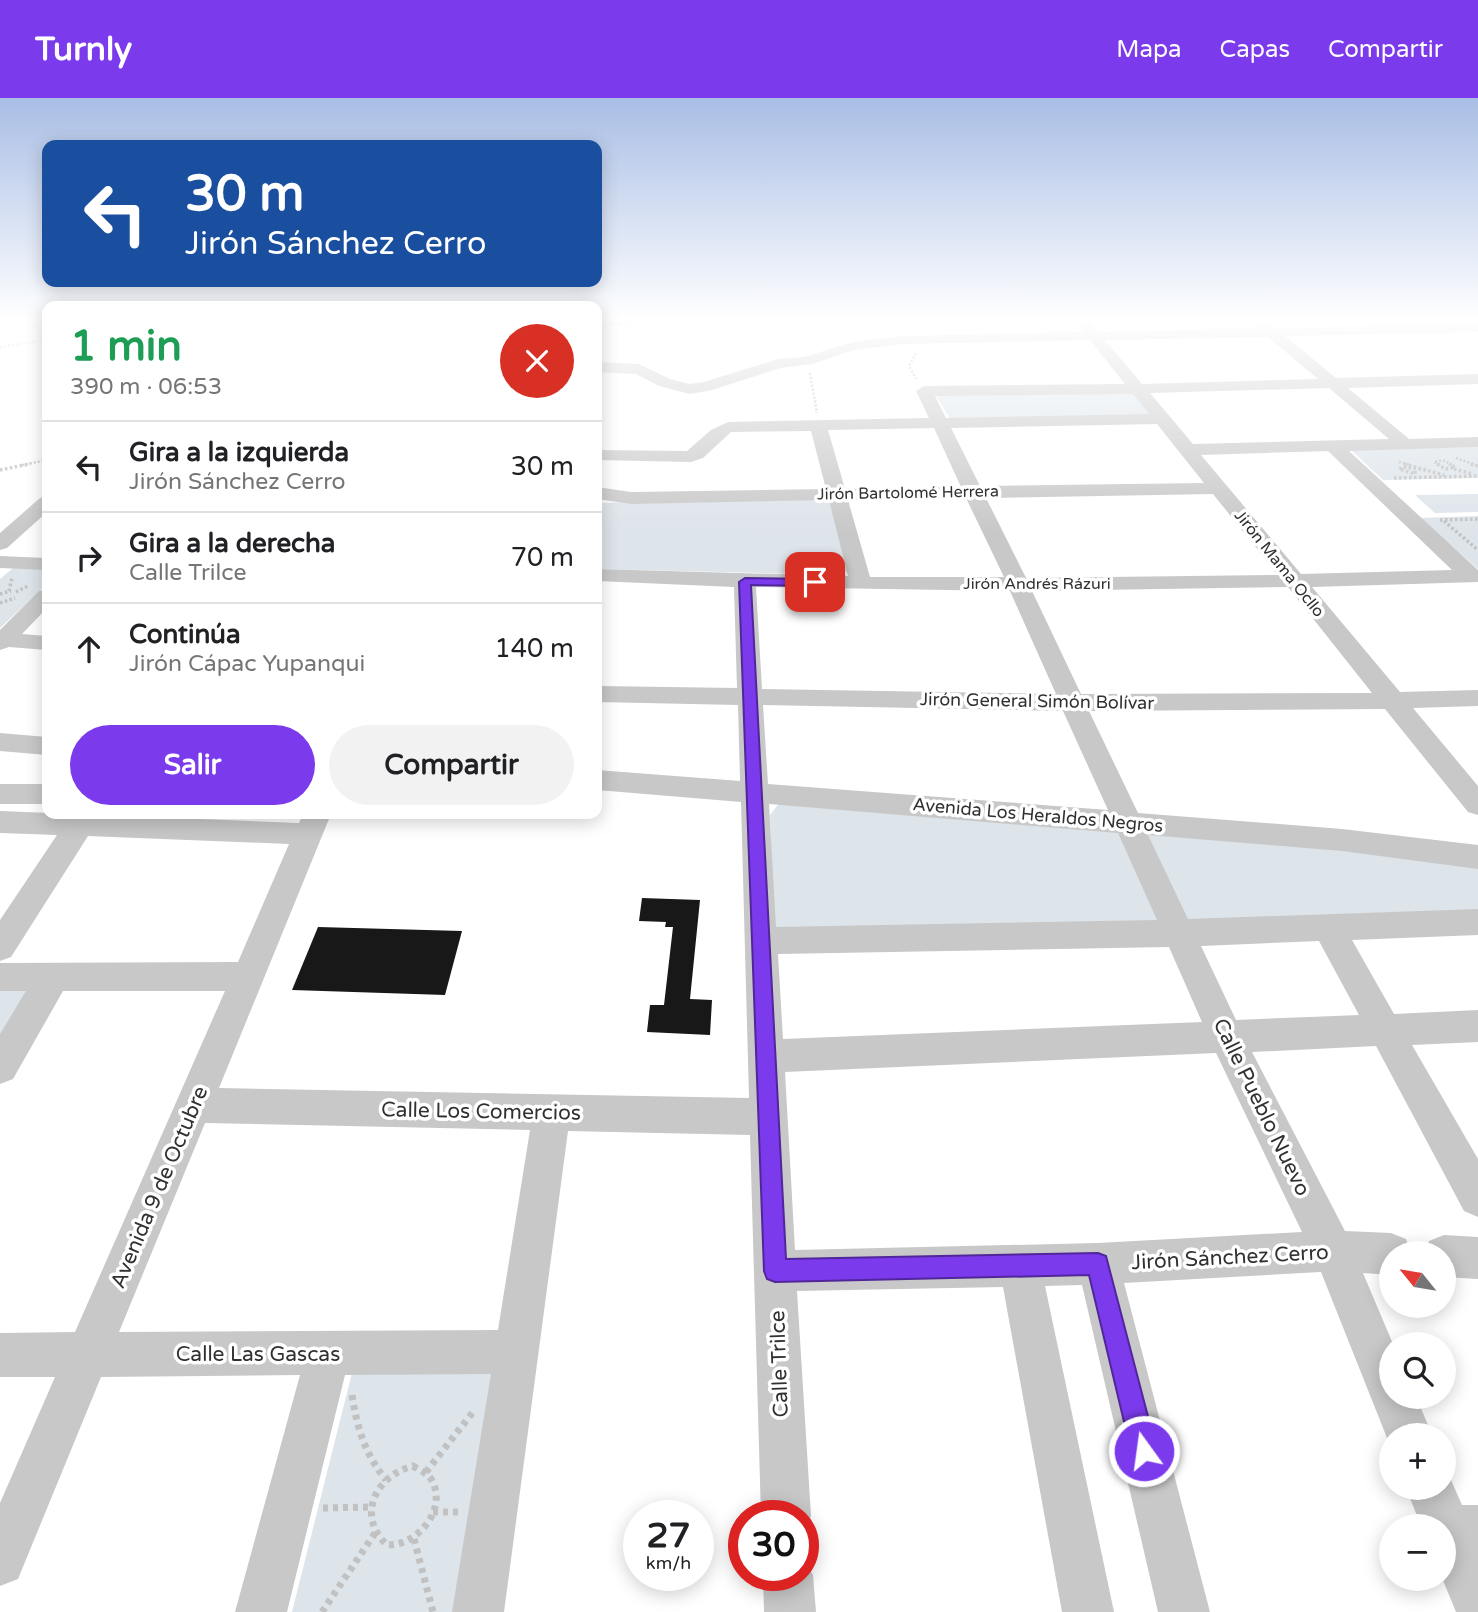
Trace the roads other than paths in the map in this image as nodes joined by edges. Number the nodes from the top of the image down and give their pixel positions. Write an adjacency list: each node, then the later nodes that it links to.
1 (924, 392): 5 (street, Calle Pueblo Nuevo)
2 (1140, 392): 4 (street, Jirón Mama Ocllo)
3 (1342, 392): 8 (street)
4 (1163, 419): 5 (street); 10 (street, Jirón Mama Ocllo)
5 (939, 422): 6 (street); 13 (street, Calle Pueblo Nuevo)
6 (818, 424): 11 (street); 14 (street)
7 (1478, 442): 8 (street)
8 (1405, 444): 9 (street)
9 (1334, 447): 10 (street); 21 (street)
10 (1188, 450): 12 (street, Jirón Mama Ocllo)
11 (602, 455)
12 (1219, 488): 13 (street, Jirón Bartolomé Herrera); 23 (street, Jirón Mama Ocllo)
13 (974, 491): 14 (street, Jirón Bartolomé Herrera); 25 (street, Calle Pueblo Nuevo)
14 (839, 493): 15 (street, Jirón Bartolomé Herrera); 24 (street)
15 (602, 494)
16 (42, 506): 17 (street)
17 (0, 544)
18 (0, 562): 19 (street)
19 (42, 565)
20 (602, 575): 22 (street, Jirón Andrés Rázuri)
21 (1474, 576): 23 (street, Jirón Andrés Rázuri)
22 (745, 582): 24 (street, Jirón Andrés Rázuri); 30 (street, Calle Trilce)
23 (1296, 582): 25 (street, Jirón Andrés Rázuri); 32 (street, Jirón Mama Ocllo)
24 (861, 583): 25 (street, Jirón Andrés Rázuri)
25 (1018, 584): 33 (street, Calle Pueblo Nuevo)
26 (42, 601): 27 (street)
27 (1, 640): 28 (street)
28 (42, 643)
29 (602, 694): 30 (street, Jirón General Simón Bolívar)
30 (750, 697): 33 (street, Jirón General Simón Bolívar); 37 (street, Calle Trilce)
31 (1478, 698): 32 (street, Jirón General Simón Bolívar)
32 (1393, 701): 33 (street, Jirón General Simón Bolívar); 40 (street, Jirón Mama Ocllo)
33 (1073, 702): 42 (street, Calle Pueblo Nuevo)
34 (0, 742): 35 (street)
35 (42, 746)
36 (602, 780): 37 (street, Avenida Los Heraldos Negros)
37 (754, 792): 42 (street, Avenida Los Heraldos Negros); 49 (street, Calle Trilce)
38 (0, 794): 39 (street)
39 (42, 794)
40 (1478, 805)
41 (0, 822): 44 (street)
42 (1129, 823): 45 (street, Avenida Los Heraldos Negros); 48 (street, Calle Pueblo Nuevo)
43 (313, 824): 44 (street); 51 (street, Avenida 9 de Octubre)
44 (79, 826): 50 (street)
45 (1478, 857)
46 (1478, 922): 47 (street)
47 (1329, 929): 48 (street); 55 (street)
48 (1180, 933): 49 (street); 56 (street, Calle Pueblo Nuevo)
49 (761, 941): 57 (street, Calle Trilce)
50 (0, 947)
51 (248, 976): 53 (street); 59 (street, Avenida 9 de Octubre)
52 (0, 977): 53 (street)
53 (53, 977): 58 (street)
54 (1478, 1026): 55 (street)
55 (1386, 1030): 56 (street); 62 (street)
56 (1226, 1036): 57 (street); 63 (street, Calle Pueblo Nuevo)
57 (766, 1056): 61 (street, Calle Trilce)
58 (0, 1067)
59 (193, 1105): 60 (street, Calle Los Comercios); 72 (street, Avenida 9 de Octubre)
60 (552, 1112): 61 (street, Calle Los Comercios); 70 (street)
61 (768, 1116): 69 (street, Calle Trilce)
62 (1478, 1197)
63 (1334, 1251): 64 (street, Jirón Sánchez Cerro); 67 (street, Jirón Sánchez Cerro); 73 (street, Calle Pueblo Nuevo)
64 (1379, 1253)
65 (1456, 1257): 66 (street)
66 (1478, 1258)
67 (1098, 1264): 68 (street, Jirón Sánchez Cerro); 84 (street)
68 (1020, 1266): 69 (street, Jirón Sánchez Cerro); 83 (street)
69 (775, 1271): 75 (street, Calle Trilce)
70 (516, 1352): 74 (street, Calle Las Gascas); 81 (street)
71 (0, 1355): 72 (street, Calle Las Gascas)
72 (88, 1355): 74 (street, Calle Las Gascas); 77 (street, Avenida 9 de Octubre)
73 (1379, 1363)
74 (345, 1378): 80 (street)
75 (785, 1500)
76 (1456, 1529): 79 (street)
77 (0, 1561)
78 (789, 1591): 82 (street)
79 (1478, 1603)
80 (261, 1612)
81 (478, 1612)
82 (790, 1612)
83 (1088, 1612)
84 (1184, 1612)

